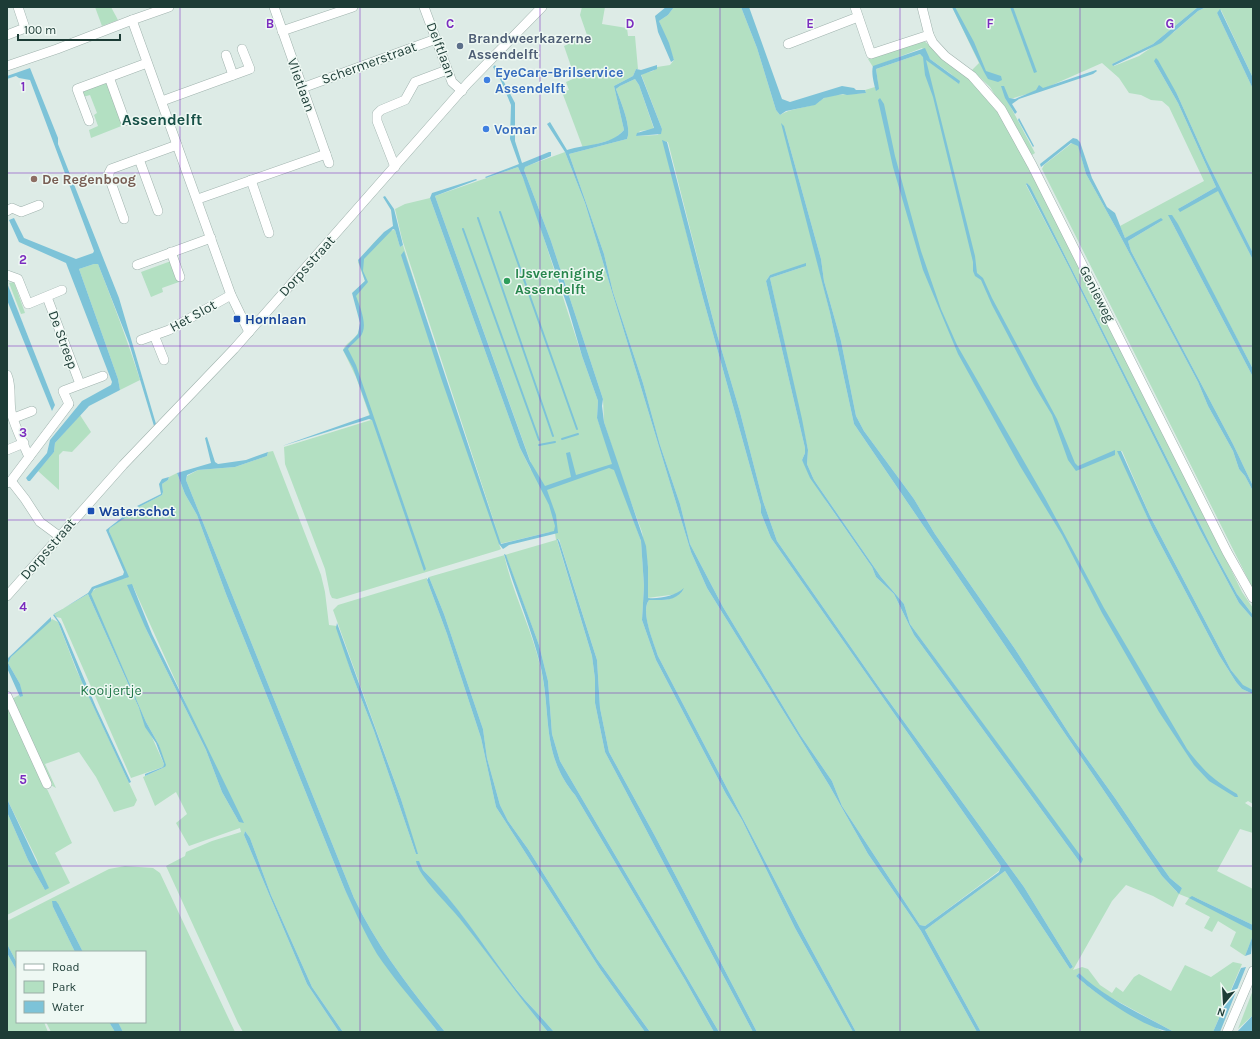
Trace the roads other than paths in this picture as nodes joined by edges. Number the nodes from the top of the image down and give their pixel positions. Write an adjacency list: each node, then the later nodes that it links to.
1 (18, 7): 13 (street)
2 (169, 7): 9 (street)
3 (274, 7): 12 (street, Vlietlaan)
4 (353, 7): 12 (street)
5 (424, 7): 15 (street, Delftlaan)
6 (542, 7): 25 (street, Dorpsstraat)
7 (855, 7): 10 (street)
8 (922, 7): 14 (street, Genieweg)
9 (153, 10): 11 (street)
10 (858, 17): 14 (street); 16 (street)
11 (132, 20): 19 (street); 20 (street)
12 (282, 31): 24 (street, Vlietlaan)
13 (7, 34)
14 (929, 35): 64 (street, Genieweg)
15 (436, 39): 21 (street, Delftlaan); 24 (street, Schermerstraat)
16 (788, 44)
17 (242, 49): 22 (street)
18 (226, 55): 22 (street)
19 (148, 63): 23 (street); 26 (street)
20 (7, 66)
21 (447, 70): 25 (street, Delftlaan); 33 (street)
22 (233, 75): 26 (street)
23 (109, 77): 27 (street); 28 (street)
24 (302, 88): 30 (street, Vlietlaan)
25 (462, 91): 33 (street, Dorpsstraat)
26 (162, 101): 29 (street)
27 (89, 121)
28 (125, 121)
29 (177, 145): 31 (street); 35 (street)
30 (326, 154): 32 (street, Vlietlaan); 34 (street)
31 (139, 159): 38 (street); 39 (street)
32 (330, 163)
33 (395, 167): 49 (street, Dorpsstraat)
34 (251, 180): 35 (street); 40 (street)
35 (198, 199): 41 (street)
36 (39, 206): 37 (street)
37 (7, 211)
38 (158, 212)
39 (124, 218)
40 (269, 233)
41 (211, 238): 42 (street); 47 (street)
42 (172, 252): 43 (street); 45 (street)
43 (137, 265)
44 (7, 275): 48 (street, De Streep)
45 (180, 277)
46 (62, 290): 48 (street, De Streep)
47 (231, 295): 49 (street); 50 (street, Het Slot)
48 (47, 297): 55 (street, De Streep)
49 (248, 332): 62 (street, Dorpsstraat)
50 (154, 335): 51 (street, Het Slot); 52 (street, Het Slot)
51 (141, 340)
52 (164, 360)
53 (7, 375): 57 (street)
54 (103, 376): 55 (street, De Streep)
55 (80, 384): 60 (street, De Streep)
56 (32, 410): 57 (street)
57 (14, 418): 58 (street)
58 (24, 443): 59 (street); 60 (street)
59 (7, 450)
60 (29, 457): 61 (street)
61 (9, 482): 62 (street)
62 (59, 536): 63 (street, Dorpsstraat)
63 (7, 596)
64 (1253, 598)
65 (7, 696): 66 (street)
66 (47, 784)
67 (1253, 971): 68 (street)
68 (1227, 1032)

